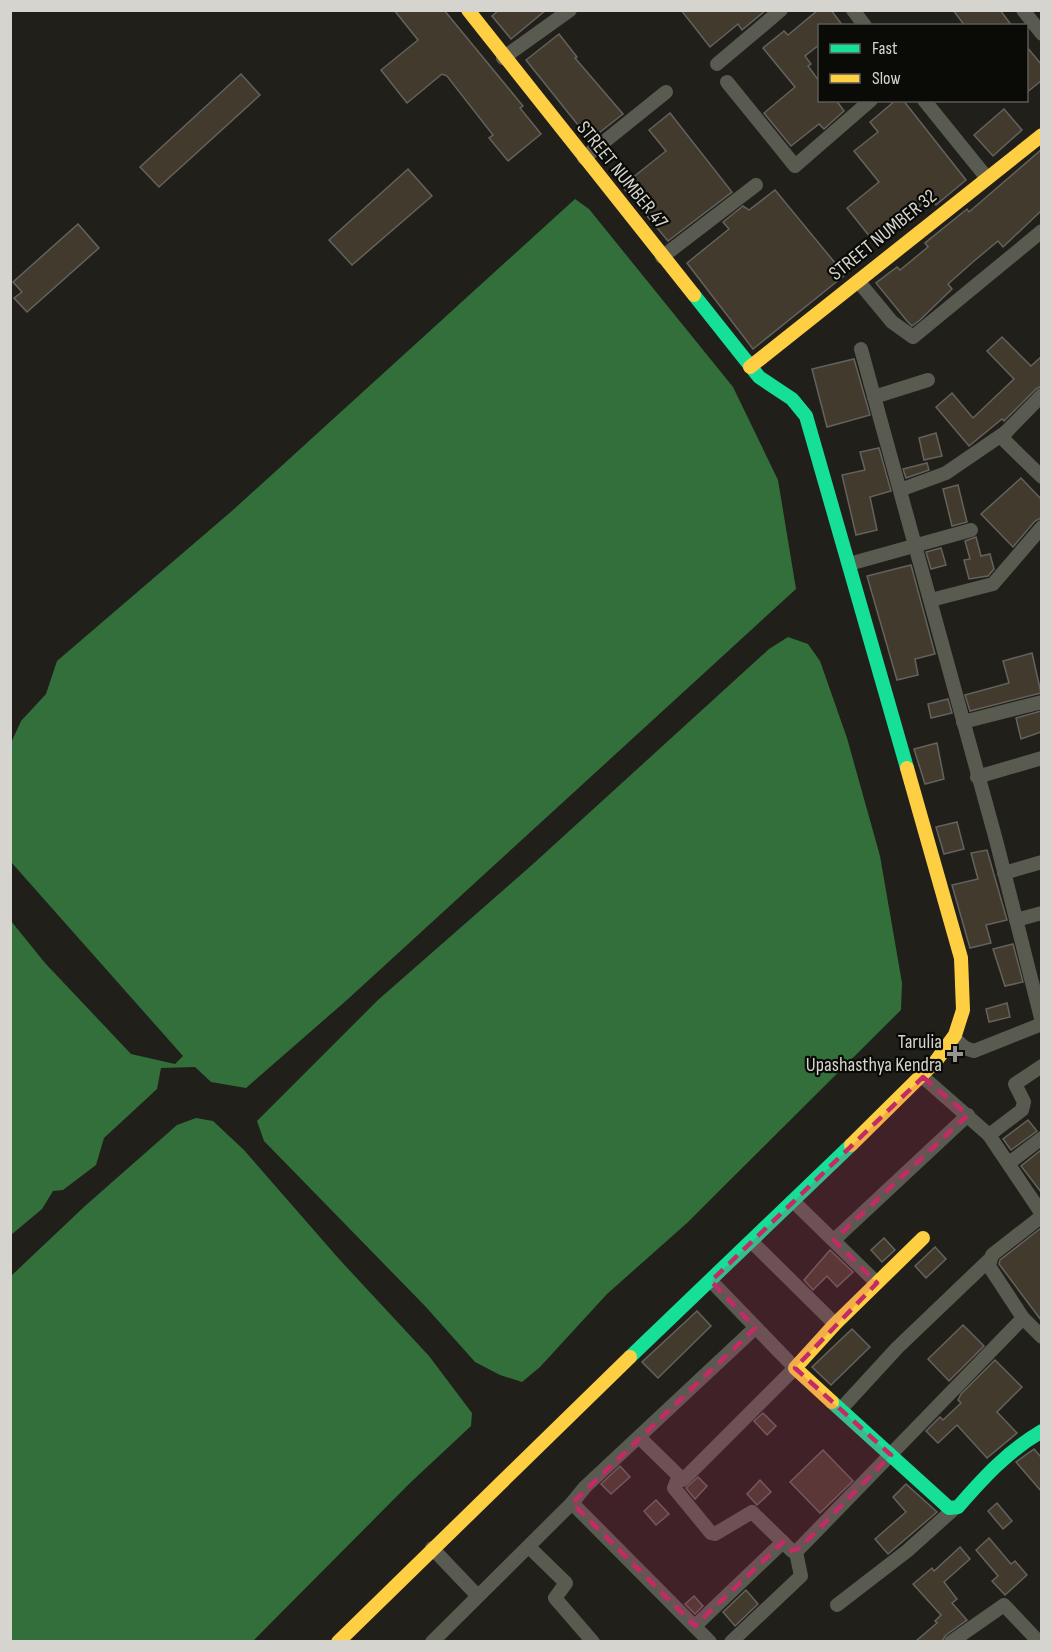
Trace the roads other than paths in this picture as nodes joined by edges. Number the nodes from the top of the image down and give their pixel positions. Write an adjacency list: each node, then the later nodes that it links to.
1 (468, 10): 8 (street, STREET NUMBER 47)
2 (570, 10): 8 (street)
3 (781, 10): 9 (street)
4 (853, 10): 6 (street)
5 (1023, 10): 7 (street)
6 (864, 24)
7 (1041, 34)
8 (503, 58): 15 (street, STREET NUMBER 47)
9 (717, 64)
10 (727, 82): 12 (street)
11 (666, 92): 15 (street)
12 (869, 102)
13 (926, 102): 16 (street)
14 (1041, 135): 16 (street, STREET NUMBER 32)
15 (584, 158): 19 (street, STREET NUMBER 47)
16 (987, 178): 20 (street, STREET NUMBER 32)
17 (756, 185): 19 (street)
18 (1041, 231): 20 (street)
19 (662, 257): 22 (street, STREET NUMBER 47)
20 (858, 280): 22 (street, STREET NUMBER 32)
21 (861, 349): 25 (street)
22 (749, 365): 32 (street, STREET NUMBER 47)
23 (928, 380): 25 (street)
24 (1041, 395): 26 (street)
25 (874, 397): 28 (street)
26 (1006, 432): 27 (street); 28 (street)
27 (1041, 477)
28 (900, 490): 31 (street)
29 (1041, 527): 33 (street)
30 (971, 530): 31 (street)
31 (915, 546): 32 (street); 33 (street)
32 (849, 564): 44 (street, STREET NUMBER 47)
33 (931, 600): 35 (street)
34 (1041, 702): 35 (street)
35 (963, 722): 37 (street)
36 (1041, 758): 37 (street)
37 (977, 777): 39 (street)
38 (1041, 862): 39 (street)
39 (1004, 873): 41 (street)
40 (1041, 913): 41 (street)
41 (1016, 920): 42 (street)
42 (1035, 969): 43 (street)
43 (1041, 1023): 44 (street)
44 (954, 1038): 46 (street, STREET NUMBER 47)
45 (1041, 1066): 48 (street)
46 (923, 1077): 47 (street); 51 (street, STREET NUMBER 47)
47 (968, 1115): 48 (street); 54 (street)
48 (989, 1136): 50 (street)
49 (1041, 1138): 50 (street)
50 (1009, 1163): 52 (street)
51 (793, 1201): 54 (street); 55 (street, STREET NUMBER 47)
52 (1041, 1215): 56 (street)
53 (923, 1238): 58 (street)
54 (834, 1240): 58 (street)
55 (752, 1242): 57 (street, STREET NUMBER 47); 60 (street)
56 (989, 1260): 59 (street); 64 (street)
57 (711, 1281): 61 (street); 73 (street, STREET NUMBER 47)
58 (877, 1283): 60 (street)
59 (1023, 1318): 62 (street); 67 (street)
60 (835, 1324): 63 (street)
61 (755, 1328): 63 (street); 66 (street)
62 (1041, 1337)
63 (795, 1368): 64 (street); 68 (street)
64 (841, 1409): 67 (street)
65 (1041, 1431): 70 (street)
66 (640, 1438): 68 (street); 69 (street)
67 (891, 1455): 70 (street); 74 (street)
68 (678, 1478): 71 (street)
69 (572, 1503): 72 (street); 77 (street)
70 (955, 1508): 76 (street)
71 (783, 1542): 74 (street); 77 (street)
72 (529, 1547): 80 (street); 81 (street)
73 (432, 1548): 75 (street); 79 (street, STREET NUMBER 47)
74 (796, 1552): 83 (street)
75 (473, 1591)
76 (837, 1605)
77 (695, 1626): 82 (street)
78 (968, 1637): 84 (street); 85 (street)
79 (338, 1641)
80 (432, 1641)
81 (593, 1641)
82 (710, 1641)
83 (732, 1641)
84 (951, 1641)
85 (1039, 1641)

